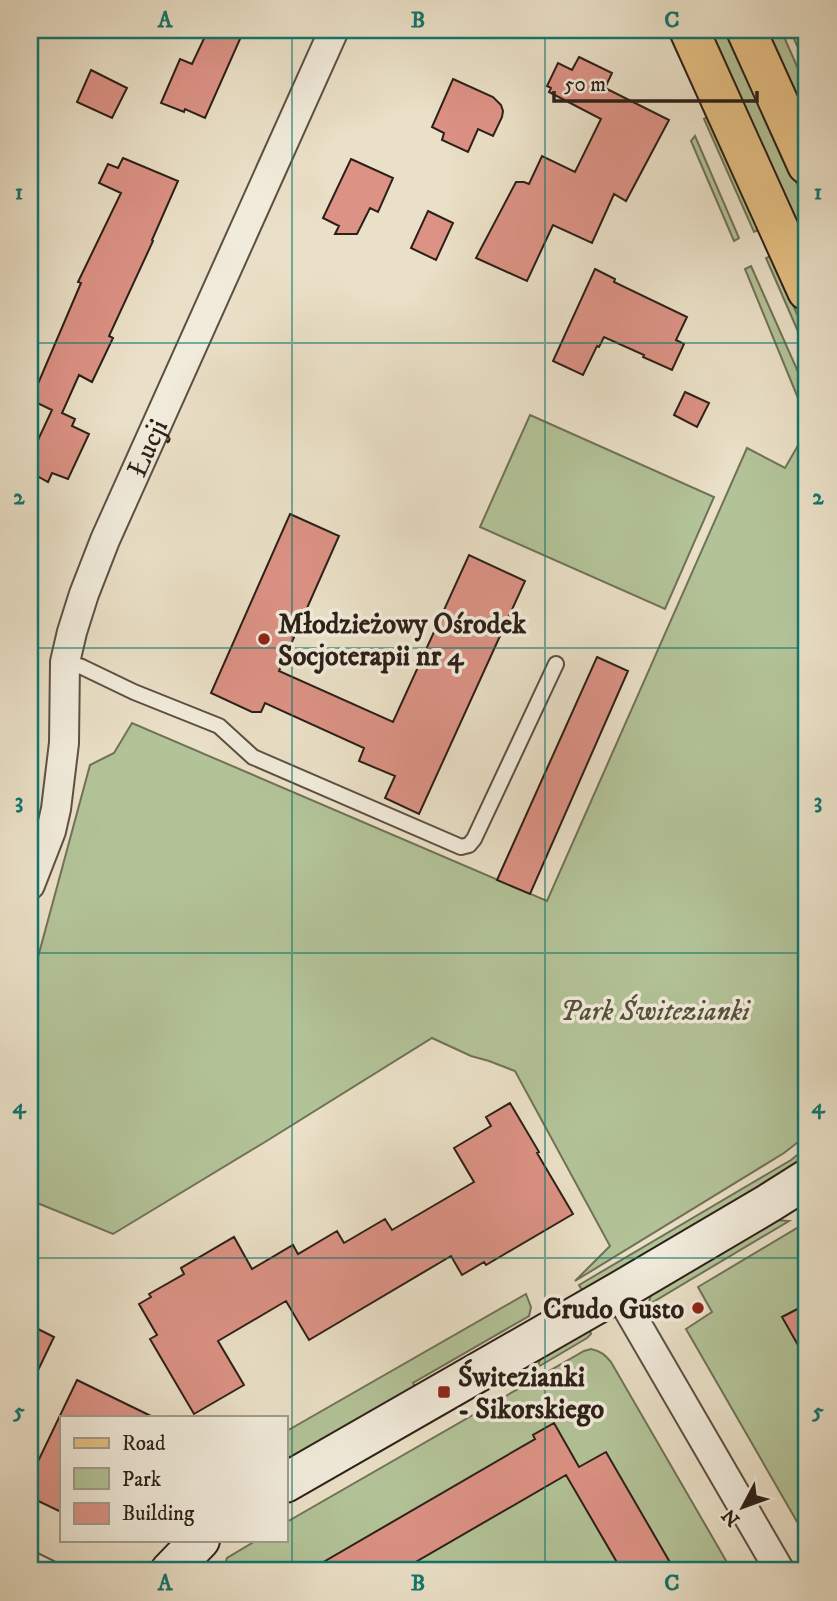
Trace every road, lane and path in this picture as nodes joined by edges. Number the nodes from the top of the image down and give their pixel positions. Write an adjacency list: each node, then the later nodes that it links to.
1 (334, 30): 6 (street, Łucji)
2 (689, 30): 5 (main road)
3 (746, 30): 4 (main road)
4 (807, 165)
5 (807, 291)
6 (65, 662): 7 (lane); 8 (street, Łucji)
7 (556, 664)
8 (30, 885)
9 (807, 1179): 10 (street)
10 (618, 1292): 11 (street); 16 (street)
11 (287, 1482)
12 (198, 1542): 14 (street)
13 (30, 1558): 15 (lane)
14 (172, 1570)
15 (57, 1571)
16 (780, 1571)

